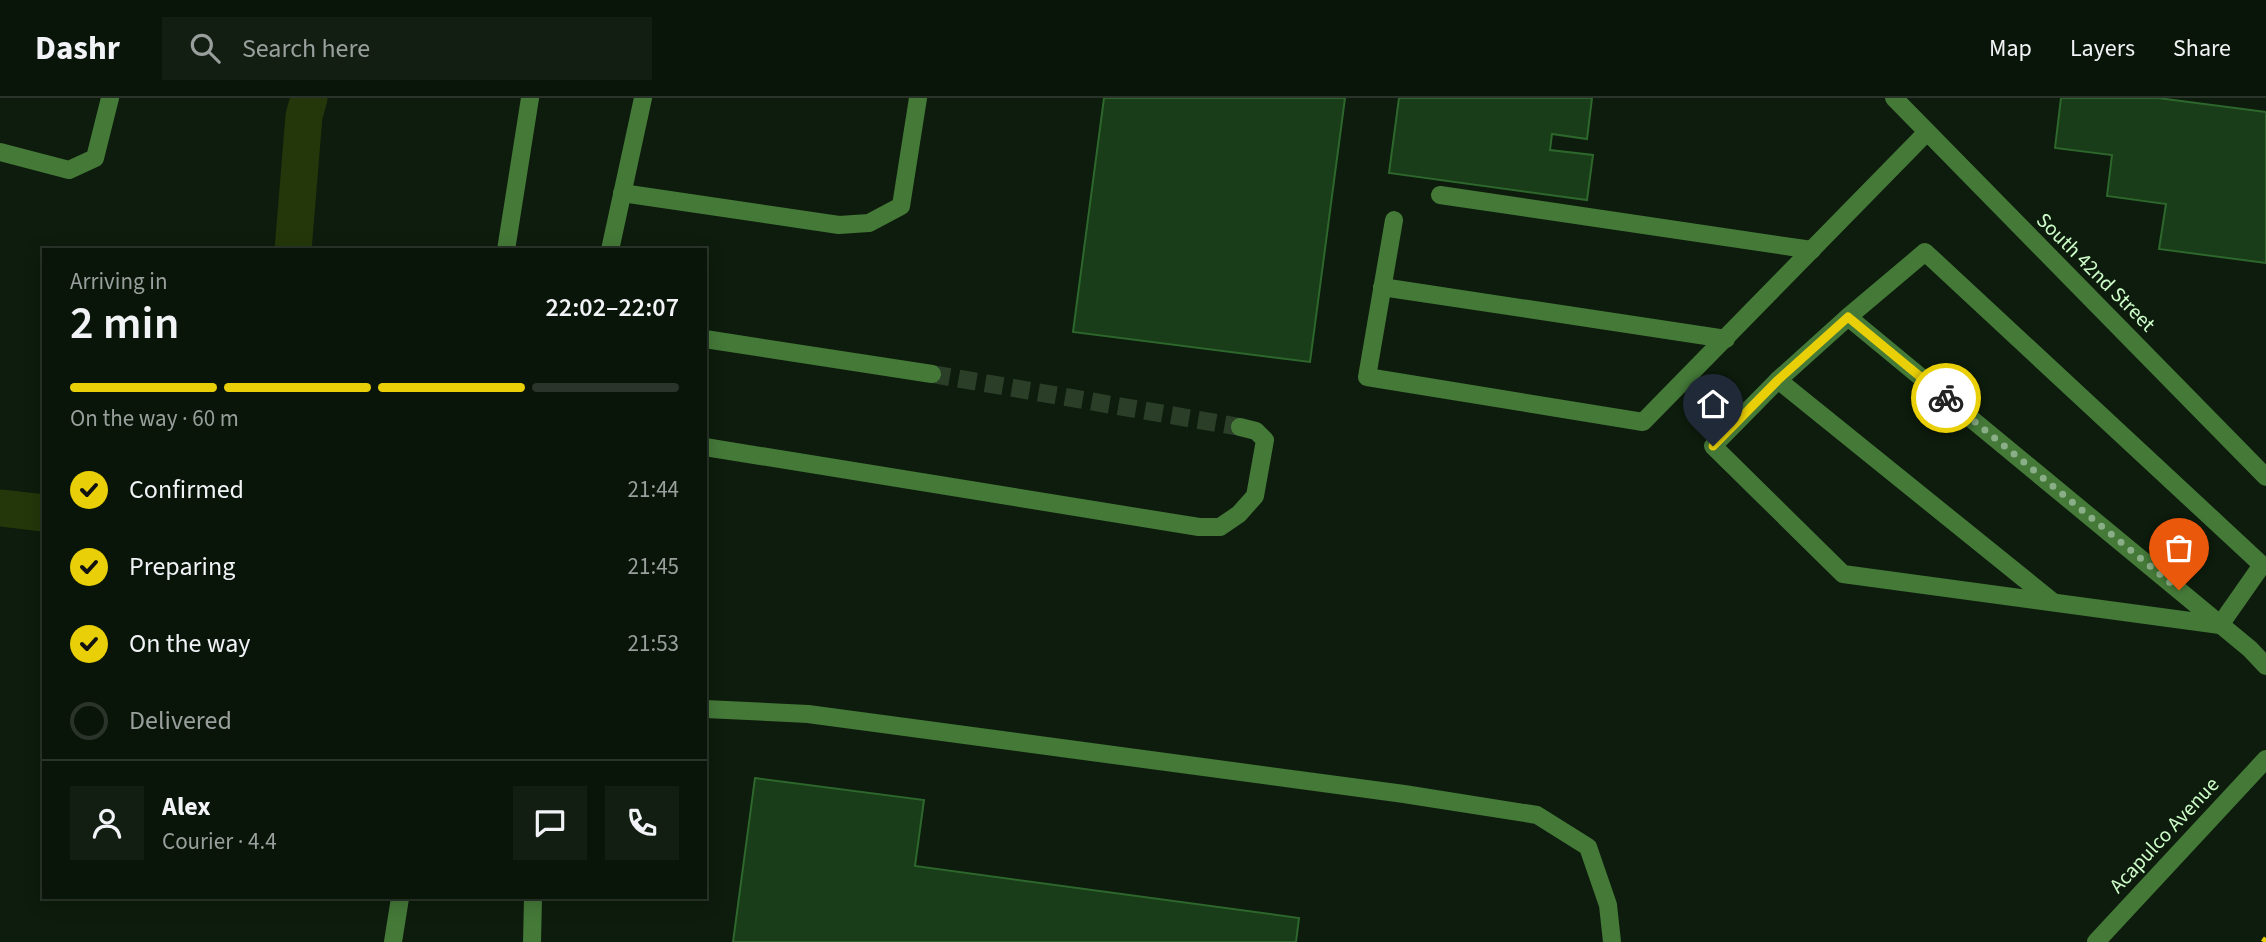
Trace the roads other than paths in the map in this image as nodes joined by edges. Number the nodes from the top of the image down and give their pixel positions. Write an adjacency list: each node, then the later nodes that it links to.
1 (110, 98): 7 (street)
2 (530, 98): 11 (street)
3 (643, 98): 8 (street)
4 (918, 98): 8 (street)
5 (1894, 98): 6 (street, South 42nd Street)
6 (1927, 132): 13 (street); 22 (street, South 42nd Street)
7 (0, 152)
8 (622, 193): 12 (street)
9 (1440, 195): 13 (street)
10 (1394, 220): 14 (street)
11 (506, 248)
12 (610, 248)
13 (1812, 250): 17 (street)
14 (1382, 287): 17 (street); 17 (street)
15 (1848, 317): 19 (street); 24 (street); 24 (street)
16 (707, 339): 18 (street)
17 (1726, 339)
18 (932, 374)
19 (1778, 380): 23 (street); 23 (street)
20 (1240, 427): 21 (street)
21 (707, 447)
22 (2266, 477)
23 (2055, 603): 24 (street)
24 (2220, 625): 25 (street)
25 (2266, 666)
26 (707, 709): 32 (street)
27 (2266, 759): 33 (street, Acapulco Avenue)
28 (400, 899): 30 (street)
29 (533, 899): 31 (street)
30 (393, 942)
31 (532, 942)
32 (1612, 942)
33 (2096, 942)

